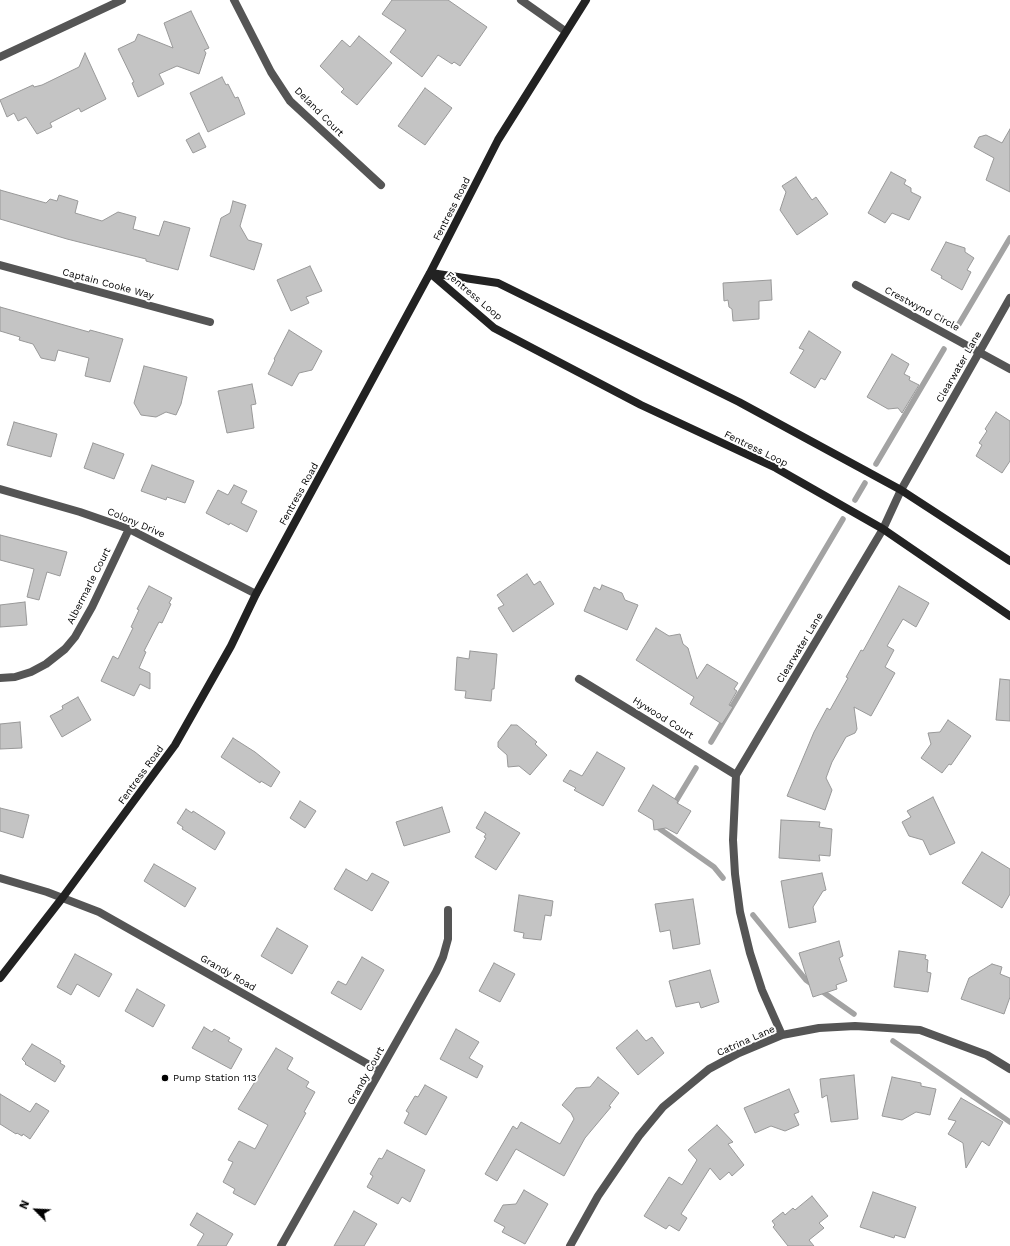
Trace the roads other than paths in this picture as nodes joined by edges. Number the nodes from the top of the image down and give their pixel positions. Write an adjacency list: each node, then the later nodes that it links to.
1 (122, 0): 6 (street)
2 (234, 0): 7 (street, Deland Court)
3 (521, 0): 5 (street)
4 (586, 0): 5 (street, Fentress Road)
5 (565, 31): 9 (street, Fentress Road)
6 (0, 57)
7 (381, 185)
8 (0, 266): 12 (street, Captain Cooke Way)
9 (430, 273): 16 (street, Fentress Loop); 18 (street, Fentress Loop); 20 (street, Fentress Road)
10 (856, 285): 13 (street, Crestwynd Circle)
11 (1010, 298): 13 (street, Clearwater Lane)
12 (210, 322)
13 (978, 351): 14 (street, Crestwynd Circle); 16 (street, Clearwater Lane)
14 (1010, 369)
15 (0, 489): 17 (street, Colony Drive)
16 (901, 490): 18 (street, Clearwater Lane); 19 (street, Fentress Loop)
17 (129, 529): 20 (street, Colony Drive); 22 (street, Albermarle Court)
18 (883, 529): 21 (street, Fentress Loop); 24 (street, Clearwater Lane)
19 (1010, 561)
20 (256, 594): 26 (street, Fentress Road)
21 (1010, 616)
22 (0, 678)
23 (579, 678): 24 (street, Hywood Court)
24 (736, 775): 29 (street, Clearwater Lane)
25 (0, 878): 26 (street, Grandy Road)
26 (63, 897): 28 (street, Fentress Road); 31 (street, Grandy Road)
27 (448, 910): 31 (street, Grandy Court)
28 (0, 978)
29 (782, 1035): 30 (street, Catrina Lane); 33 (street, Catrina Lane)
30 (1010, 1069)
31 (380, 1071): 32 (street, Grandy Court)
32 (282, 1246)
33 (570, 1246)

